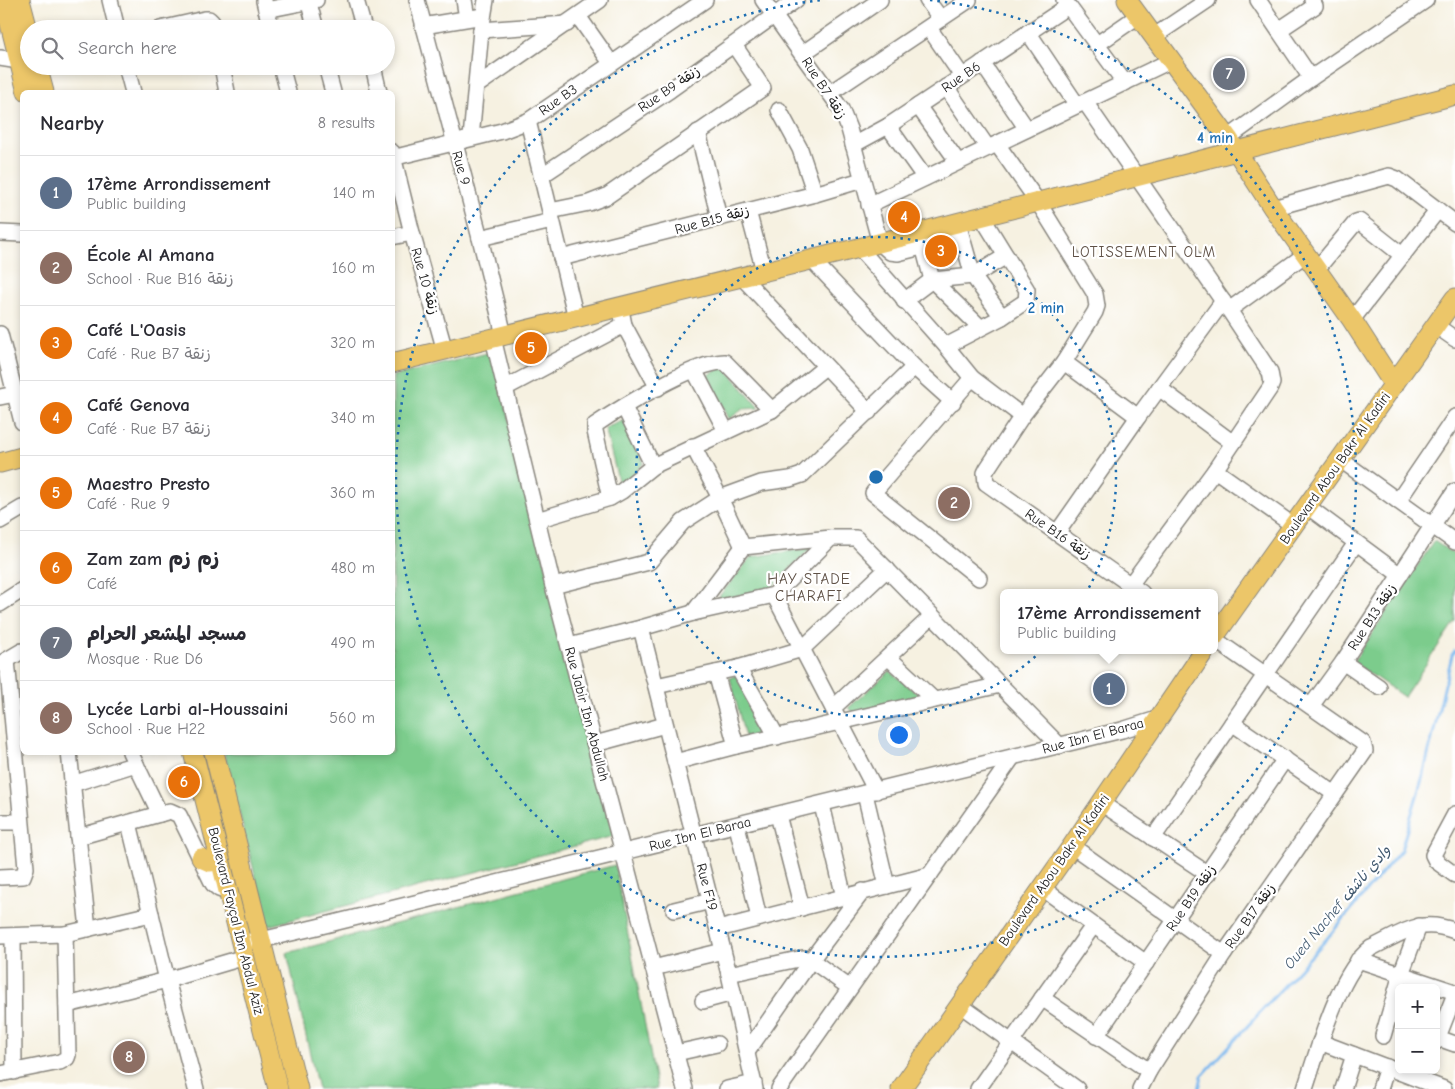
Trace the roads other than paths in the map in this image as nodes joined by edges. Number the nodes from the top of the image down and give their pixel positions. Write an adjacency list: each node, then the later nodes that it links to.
1 (4, 0): 39 (main road)
2 (20, 0): 25 (main road)
3 (110, 0): 26 (street)
4 (356, 0): 31 (street)
5 (417, 0): 35 (street, Rue 9)
6 (464, 0): 33 (street)
7 (486, 0): 33 (street)
8 (600, 0): 32 (street)
9 (705, 0): 46 (street, Rue B3)
10 (763, 0): 23 (street, Rue B7 زنقة)
11 (796, 0): 23 (street, Rue B9 زنقة)
12 (880, 0): 42 (street)
13 (927, 0): 34 (street)
14 (969, 0): 34 (street)
15 (1127, 0): 24 (main road)
16 (1258, 0): 36 (street)
17 (1426, 0): 56 (street)
18 (311, 1): 22 (street); 30 (street)
19 (1200, 2): 38 (street)
20 (1317, 2): 36 (street)
21 (1066, 3): 37 (street, Rue B6); 41 (street)
22 (265, 5): 29 (street)
23 (774, 16): 40 (street, Rue B9 زنقة); 42 (street, Rue B7 زنقة)
24 (1138, 16): 38 (main road); 41 (street)
25 (25, 20)
26 (115, 20)
27 (197, 20): 28 (street)
28 (210, 20)
29 (269, 20)
30 (314, 20)
31 (362, 20)
32 (573, 20): 33 (street); 46 (street); 58 (street)
33 (477, 22): 35 (street); 58 (street)
34 (935, 24): 55 (street); 67 (street)
35 (423, 26): 77 (street, Rue 9)
36 (1279, 30): 56 (street)
37 (1028, 32): 47 (street, Rue B6); 69 (street)
38 (1153, 37): 44 (main road)
39 (20, 43)
40 (734, 45): 75 (street); 84 (street, Rue B9 زنقة)
41 (1096, 45): 57 (street)
42 (802, 54): 67 (street, Rue B7 زنقة)
43 (0, 58): 45 (street)
44 (1170, 61): 57 (street); 78 (main road)
45 (20, 62)
46 (611, 63): 72 (street, Rue B3)
47 (982, 63): 55 (street, Rue B6); 74 (street)
48 (28, 75): 60 (main road)
49 (34, 75): 61 (main road)
50 (128, 75): 62 (street)
51 (224, 75): 63 (street)
52 (283, 75): 64 (street)
53 (328, 75): 65 (street)
54 (375, 75): 66 (street)
55 (962, 76): 59 (street, Rue B6)
56 (1311, 78): 78 (street)
57 (1125, 83): 69 (street)
58 (476, 86): 76 (street)
59 (946, 87): 70 (street, Rue B6); 80 (street)
60 (27, 90)
61 (43, 90)
62 (132, 90)
63 (228, 90)
64 (287, 90)
65 (332, 90)
66 (379, 90)
67 (830, 93): 79 (street, Rue B7 زنقة)
68 (1455, 94): 78 (main road)
69 (1081, 104): 74 (street); 85 (street)
70 (918, 106): 73 (street, Rue B6); 82 (street)
71 (779, 110): 88 (street)
72 (528, 122): 76 (street, Rue B3); 84 (street)
73 (888, 126): 79 (street, Rue B6); 86 (street)
74 (1027, 129): 80 (street)
75 (698, 132): 94 (street); 96 (street)
76 (471, 138): 77 (street, Rue B3)
77 (454, 142): 81 (street, Rue B3); 103 (street, Rue 9)
78 (1233, 144): 85 (main road); 91 (main road)
79 (853, 145): 87 (street, Rue B7 زنقة)
80 (992, 146): 82 (street); 89 (street)
81 (395, 156)
82 (958, 162): 86 (street)
83 (395, 164): 100 (street, Rue 10 زنقة)
84 (541, 176): 94 (street)
85 (1137, 177): 89 (main road); 119 (street)
86 (925, 178): 90 (street)
87 (862, 180): 88 (street, Rue B15 زنقة); 90 (street, Rue B7 زنقة)
88 (815, 194): 93 (street, Rue B15 زنقة)
89 (1038, 202): 95 (main road); 132 (street)
90 (869, 205): 105 (street, Rue B7 زنقة)
91 (1273, 208): 92 (street); 107 (main road)
92 (1438, 210): 97 (street); 108 (street)
93 (748, 211): 96 (street, Rue B15 زنقة); 113 (street)
94 (551, 216): 103 (street); 110 (street)
95 (982, 217): 98 (main road); 109 (street)
96 (719, 218): 110 (street, Rue B15 زنقة)
97 (1455, 223)
98 (959, 230): 104 (main road); 114 (street)
99 (0, 233): 101 (street)
100 (412, 233): 102 (street); 130 (street, Rue 10 زنقة)
101 (20, 234)
102 (395, 236)
103 (480, 238): 126 (street, Rue 9)
104 (922, 240): 105 (main road); 116 (street)
105 (880, 243): 106 (main road)
106 (859, 248): 111 (main road); 118 (street)
107 (1306, 254): 112 (main road); 119 (street)
108 (1402, 255): 112 (street); 123 (street)
109 (1006, 256): 114 (street); 121 (street)
110 (562, 258): 122 (street)
111 (812, 260): 113 (main road); 134 (street)
112 (1317, 269): 123 (main road)
113 (764, 271): 115 (main road)
114 (973, 276): 116 (street); 121 (street)
115 (742, 277): 120 (main road); 133 (street)
116 (932, 280): 118 (street); 125 (street)
117 (1455, 298): 124 (main road, Boulevard Abou Bakr Al Kadiri)
118 (904, 301): 129 (street)
119 (1226, 305): 140 (street); 152 (street)
120 (622, 316): 122 (main road); 138 (street); 139 (street)
121 (1002, 317): 125 (street)
122 (576, 318): 126 (main road)
123 (1352, 320): 137 (main road)
124 (1436, 325): 127 (street); 137 (main road, Boulevard Abou Bakr Al Kadiri)
125 (980, 328): 129 (street)
126 (498, 337): 130 (main road); 138 (street, Rue Jabir Ibn Abdullah)
127 (1455, 339)
128 (1, 343): 141 (street)
129 (946, 346): 136 (street)
130 (444, 350): 131 (main road)
131 (395, 362)
132 (1064, 362): 148 (street); 149 (street)
133 (825, 367): 145 (street); 146 (street)
134 (914, 368): 143 (street); 146 (street)
135 (694, 370): 139 (street); 145 (street); 151 (street)
136 (972, 378): 143 (street); 148 (street)
137 (1394, 385): 155 (main road, Boulevard Abou Bakr Al Kadiri)
138 (505, 388): 165 (street, Rue Jabir Ibn Abdullah)
139 (658, 388): 144 (street)
140 (1159, 388): 149 (street); 152 (street)
141 (16, 394): 142 (street); 147 (street)
142 (0, 397)
143 (953, 402): 176 (street)
144 (624, 407): 157 (street); 160 (street)
145 (772, 410): 151 (street)
146 (869, 412): 161 (street)
147 (20, 413)
148 (1022, 416): 169 (street, Rue B16 زنقة)
149 (1138, 417): 169 (street)
150 (1455, 417): 162 (street)
151 (726, 430): 153 (street)
152 (1233, 443): 158 (street)
153 (693, 446): 157 (street); 161 (street)
154 (20, 458): 156 (main road)
155 (1341, 460): 162 (street); 163 (main road, Boulevard Abou Bakr Al Kadiri)
156 (0, 463)
157 (653, 466): 160 (street)
158 (1215, 470): 167 (street); 178 (street)
159 (1455, 491): 168 (street, Rue B13 زنقة)
160 (610, 498): 165 (street)
161 (720, 498): 173 (street); 177 (street)
162 (1398, 501): 168 (street)
163 (1307, 506): 167 (main road, Boulevard Abou Bakr Al Kadiri); 172 (street)
164 (20, 509): 166 (street)
165 (537, 520): 177 (street, Rue Jabir Ibn Abdullah)
166 (0, 521)
167 (1294, 526): 185 (main road, Boulevard Abou Bakr Al Kadiri)
168 (1431, 526): 171 (street); 175 (street, Rue B13 زنقة)
169 (1057, 533): 178 (street, Rue B16 زنقة)
170 (831, 538): 173 (street); 174 (street); 180 (street)
171 (1455, 542)
172 (1356, 543): 175 (street); 196 (street)
173 (743, 548): 182 (street)
174 (887, 569): 183 (street); 188 (street)
175 (1400, 575): 193 (street, Rue B13 زنقة)
176 (979, 578)
177 (553, 586): 187 (street, Rue Jabir Ibn Abdullah)
178 (1136, 589)
179 (20, 591): 181 (street)
180 (774, 595): 182 (street); 188 (street)
181 (0, 604)
182 (693, 613): 184 (street)
183 (932, 616): 191 (street); 197 (street)
184 (641, 628): 187 (street); 198 (street, Rue F19)
185 (1218, 632)
186 (1218, 641): 196 (street)
187 (569, 646): 208 (street, Rue Jabir Ibn Abdullah)
188 (802, 649): 194 (street); 202 (street)
189 (20, 652): 192 (street)
190 (1202, 654): 203 (main road, Boulevard Abou Bakr Al Kadiri)
191 (888, 657): 200 (street); 202 (street)
192 (4, 662): 227 (street)
193 (1343, 662): 199 (street); 201 (street, Rue B13 زنقة)
194 (738, 668): 195 (street); 207 (street)
195 (716, 673): 198 (street); 209 (street)
196 (1266, 674): 201 (street); 204 (street)
197 (1000, 685): 200 (street); 210 (street)
198 (656, 686): 206 (street, Rue F19)
199 (1379, 687)
200 (934, 700): 205 (street)
201 (1311, 706): 220 (street, Rue B17 زنقة)
202 (833, 708): 205 (street)
203 (1158, 719): 210 (street, Rue Ibn El Baraa); 221 (main road, Boulevard Abou Bakr Al Kadiri)
204 (1232, 722): 216 (street); 232 (street)
205 (840, 723): 207 (street); 219 (street)
206 (665, 725): 208 (street); 217 (street, Rue F19)
207 (776, 737): 209 (street)
208 (595, 744): 235 (street, Rue Jabir Ibn Abdullah)
209 (736, 746): 217 (street)
210 (1060, 746): 215 (street, Rue Ibn El Baraa)
211 (68, 755): 218 (street)
212 (194, 755): 234 (main road, Boulevard Fayçal Ibn Abdul Aziz)
213 (215, 755): 259 (main road, Boulevard Fayçal Ibn Abdul Aziz)
214 (133, 758): 218 (street); 223 (street)
215 (1012, 758): 219 (street, Rue Ibn El Baraa); 238 (street)
216 (1285, 759): 220 (street); 237 (street, Rue B19 زنقة)
217 (675, 762): 230 (street, Rue F19)
218 (72, 784): 231 (street)
219 (870, 793): 222 (street, Rue Ibn El Baraa); 241 (street)
220 (1335, 794): 262 (street, Rue B17 زنقة)
221 (1101, 802): 232 (street); 233 (main road, Boulevard Abou Bakr Al Kadiri)
222 (822, 805): 225 (street, Rue Ibn El Baraa); 245 (street)
223 (160, 814): 228 (street); 236 (street)
224 (1455, 814): 239 (street)
225 (778, 816): 229 (street, Rue Ibn El Baraa); 247 (street)
226 (0, 822): 227 (street)
227 (21, 822): 240 (street)
228 (129, 823): 231 (street); 249 (street)
229 (736, 826): 230 (street, Rue Ibn El Baraa); 250 (street)
230 (694, 836): 235 (street, Rue Ibn El Baraa); 246 (street, Rue F19)
231 (78, 837): 254 (street)
232 (1153, 838): 237 (street)
233 (1072, 846): 242 (main road, Boulevard Abou Bakr Al Kadiri); 251 (street)
234 (218, 851): 236 (main road); 243 (main road, Boulevard Fayçal Ibn Abdul Aziz)
235 (623, 853): 259 (street, Rue Ibn El Baraa); 266 (street, Rue Jabir Ibn Abdullah)
236 (201, 858): 243 (street)
237 (1208, 874): 251 (street, Rue B19 زنقة)
238 (930, 875): 241 (street); 270 (street)
239 (1455, 875)
240 (0, 878)
241 (887, 886): 244 (street)
242 (1042, 888): 252 (street); 276 (main road, Boulevard Abou Bakr Al Kadiri)
243 (227, 892): 260 (main road, Boulevard Fayçal Ibn Abdul Aziz)
244 (863, 892): 245 (street); 263 (street)
245 (844, 897): 247 (street)
246 (711, 901): 248 (street); 255 (street, Rue F19)
247 (802, 908): 250 (street)
248 (674, 910)
249 (151, 914): 254 (street); 269 (street)
250 (759, 918): 255 (street)
251 (1176, 919): 262 (street); 265 (street, Rue B19 زنقة)
252 (1093, 926): 265 (street); 273 (street)
253 (1419, 926): 256 (street); 264 (street); 268 (street)
254 (88, 929): 257 (street)
255 (718, 929): 261 (street, Rue F19)
256 (1455, 930)
257 (65, 934): 258 (street); 275 (street)
258 (6, 936): 290 (street)
259 (261, 940): 260 (street, Rue Ibn El Baraa); 296 (main road, Boulevard Fayçal Ibn Abdul Aziz)
260 (243, 950): 269 (street, Rue Ibn El Baraa); 295 (main road, Boulevard Fayçal Ibn Abdul Aziz)
261 (723, 951): 266 (street); 267 (street, Rue F19)
262 (1224, 954): 289 (street, Rue B17 زنقة)
263 (812, 960): 267 (street); 270 (street); 285 (street)
264 (1358, 960): 268 (street); 282 (street)
265 (1146, 963): 278 (street, Rue B19 زنقة)
266 (653, 968): 286 (street, Rue Jabir Ibn Abdullah)
267 (730, 974): 271 (street, Rue F19)
268 (1401, 974): 272 (street); 279 (street)
269 (167, 980): 275 (street, Rue Ibn El Baraa); 294 (street)
270 (850, 988): 299 (street)
271 (733, 993): 274 (street); 285 (street, Rue F19)
272 (1455, 993): 277 (street)
273 (1042, 998): 278 (street); 281 (street)
274 (703, 1001)
275 (68, 1005): 290 (street)
276 (960, 1005): 281 (street); 300 (main road, Boulevard Abou Bakr Al Kadiri)
277 (1440, 1032)
278 (1096, 1036): 289 (street)
279 (1383, 1036)
280 (1440, 1041): 284 (street)
281 (1011, 1042): 293 (street); 301 (street)
282 (1320, 1042): 287 (street); 303 (street)
283 (717, 1044): 286 (street)
284 (1455, 1044)
285 (746, 1052): 292 (street, Rue F19)
286 (676, 1053): 297 (street, Rue Jabir Ibn Abdullah)
287 (1354, 1055): 288 (street); 304 (street)
288 (1387, 1067): 291 (street); 305 (street)
289 (1149, 1071): 302 (street, Rue B17 زنقة)
290 (7, 1073)
291 (1423, 1080): 306 (street)
292 (755, 1086): 298 (street)
293 (980, 1088)
294 (196, 1089)
295 (278, 1089)
296 (298, 1089)
297 (685, 1089)
298 (727, 1089)
299 (779, 1089)
300 (901, 1089)
301 (1077, 1089)
302 (1140, 1089)
303 (1305, 1089)
304 (1343, 1089)
305 (1380, 1089)
306 (1444, 1089)

